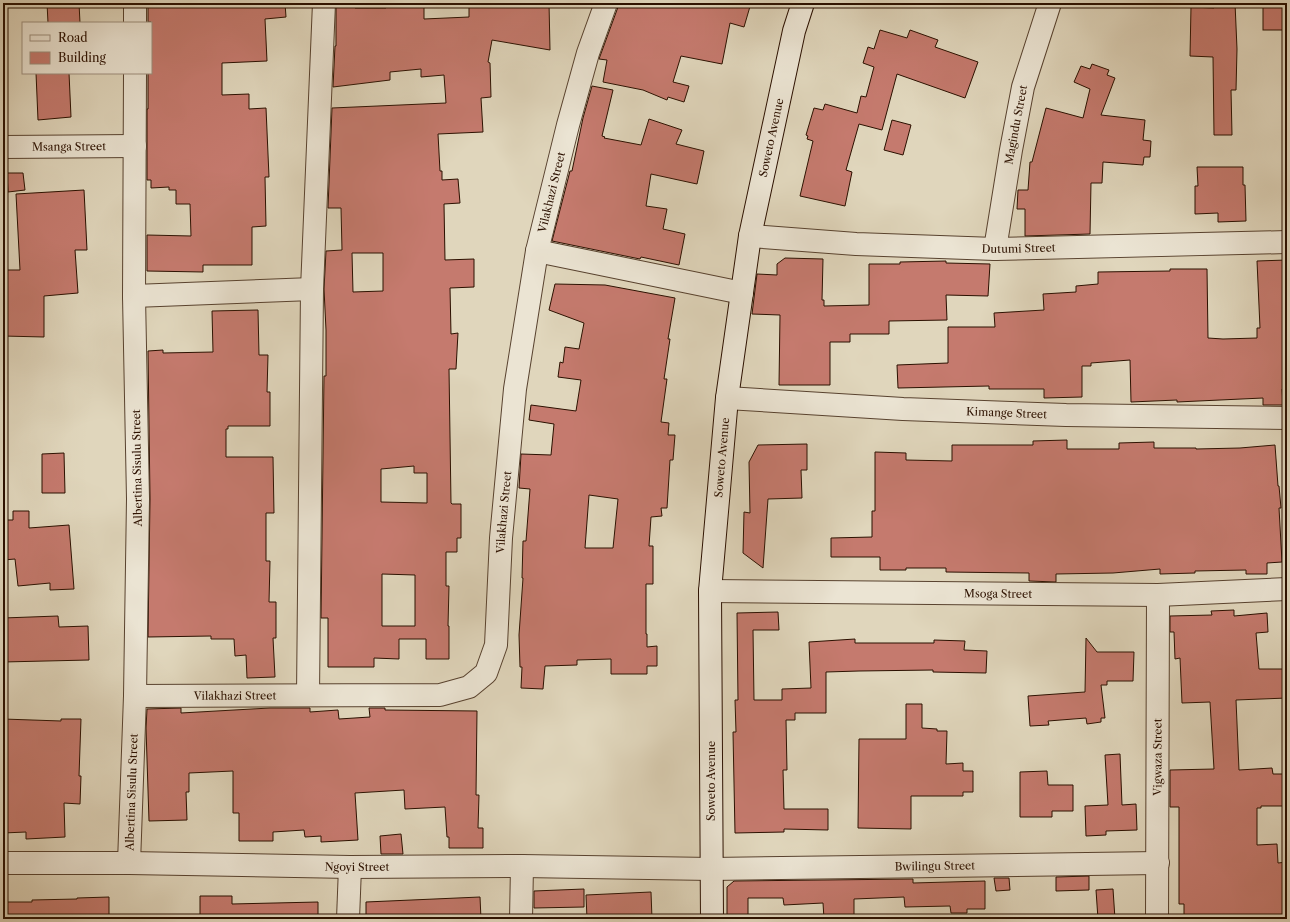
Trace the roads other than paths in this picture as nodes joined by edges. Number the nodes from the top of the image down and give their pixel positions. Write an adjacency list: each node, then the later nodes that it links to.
1 (135, 3): 6 (street)
2 (324, 3): 14 (street)
3 (606, 3): 13 (street, Vilakhazi Street)
4 (803, 3): 10 (street, Soweto Avenue)
5 (1050, 3): 12 (street, Magindu Street)
6 (135, 22)
7 (135, 74): 8 (street, Albertina Sisulu Street)
8 (135, 146): 9 (street, Msanga Street); 16 (street, Albertina Sisulu Street)
9 (3, 147)
10 (750, 236): 12 (street, Dutumi Street); 15 (street, Soweto Avenue)
11 (1287, 242): 12 (street, Dutumi Street)
12 (994, 249)
13 (537, 251): 15 (street); 22 (street, Vilakhazi Street)
14 (312, 289): 16 (street); 22 (street)
15 (742, 293): 17 (street, Soweto Avenue)
16 (134, 296): 23 (street, Albertina Sisulu Street)
17 (726, 398): 18 (street, Kimange Street); 20 (street, Soweto Avenue)
18 (1287, 418)
19 (1287, 590): 21 (street, Msoga Street)
20 (710, 591): 21 (street, Msoga Street); 29 (street, Soweto Avenue)
21 (1158, 595): 26 (street, Vigwaza Street)
22 (308, 695): 23 (street, Vilakhazi Street)
23 (135, 696): 25 (street, Albertina Sisulu Street)
24 (3, 863): 25 (street, Ngoyi Street)
25 (130, 863): 28 (street, Ngoyi Street)
26 (1158, 863): 29 (street, Bwilingu Street); 33 (street, Vigwaza Street)
27 (522, 866): 28 (street, Ngoyi Street); 29 (street, Ngoyi Street); 31 (street)
28 (350, 867): 30 (street)
29 (712, 869): 32 (street, Soweto Avenue)
30 (348, 919)
31 (521, 919)
32 (712, 919)
33 (1157, 919)

